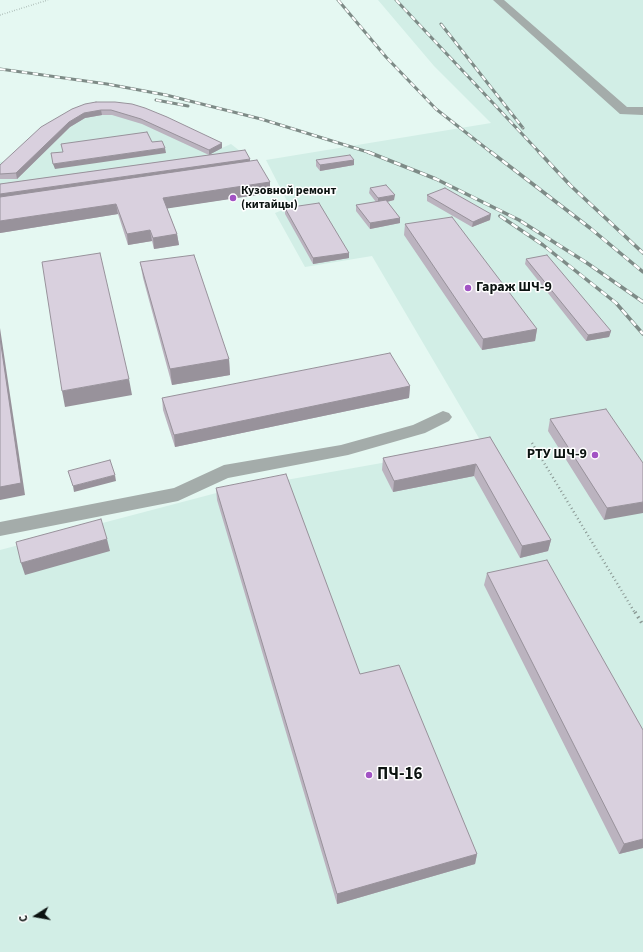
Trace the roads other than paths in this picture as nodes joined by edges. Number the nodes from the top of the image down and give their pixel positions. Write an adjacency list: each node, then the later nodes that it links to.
1 (498, 0): 2 (lane)
2 (643, 111)
3 (443, 417): 4 (lane)
4 (0, 528)

